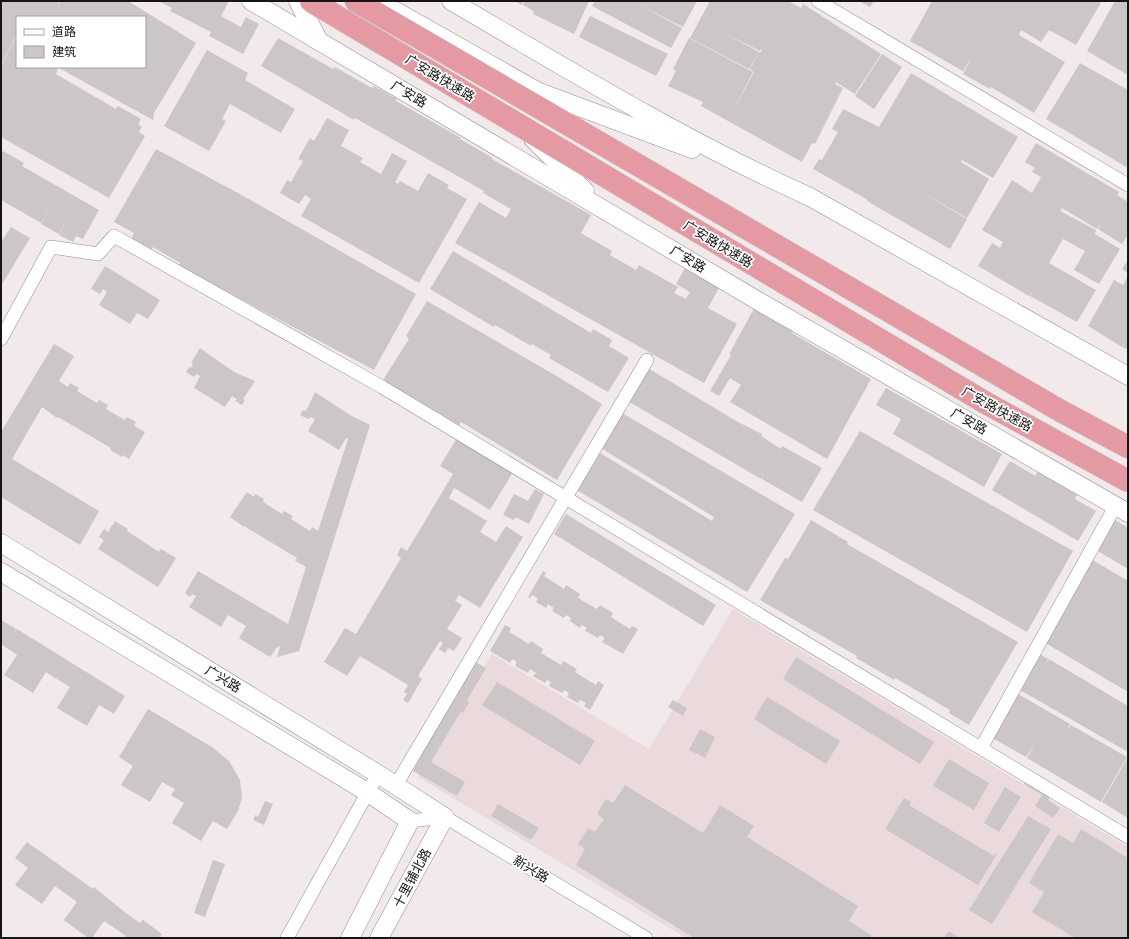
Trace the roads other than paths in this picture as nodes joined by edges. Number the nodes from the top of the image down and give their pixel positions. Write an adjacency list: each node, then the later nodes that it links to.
1 (251, 1): 9 (main road, 广安路)
2 (298, 1): 9 (main road)
3 (311, 1): 17 (highway, 广安路快速路, bridge)
4 (324, 1): 12 (main road)
5 (356, 1): 16 (highway, 广安路快速路)
6 (378, 1): 10 (main road)
7 (451, 1): 10 (main road)
8 (818, 1): 11 (street)
9 (320, 42): 12 (main road, 广安路)
10 (757, 173): 15 (main road)
11 (1128, 185)
12 (604, 210): 19 (main road, 广安路)
13 (1, 339): 18 (street)
14 (647, 360): 18 (street)
15 (1128, 376)
16 (1128, 447)
17 (1128, 481)
18 (565, 497): 22 (street); 24 (street)
19 (1122, 509): 22 (street)
20 (1, 543): 23 (main road, 广兴路)
21 (1, 572): 25 (main road, 广兴路)
22 (981, 748): 28 (street)
23 (378, 774): 24 (main road, 广兴路); 25 (street)
24 (396, 785): 26 (main road, 广兴路)
25 (367, 792): 27 (main road, 广兴路); 29 (street)
26 (445, 817): 27 (street); 31 (main road, 十里铺北路); 32 (street, 新兴路)
27 (410, 822): 30 (main road, 十里铺北路)
28 (1128, 837)
29 (288, 938)
30 (350, 938)
31 (379, 938)
32 (646, 938)

